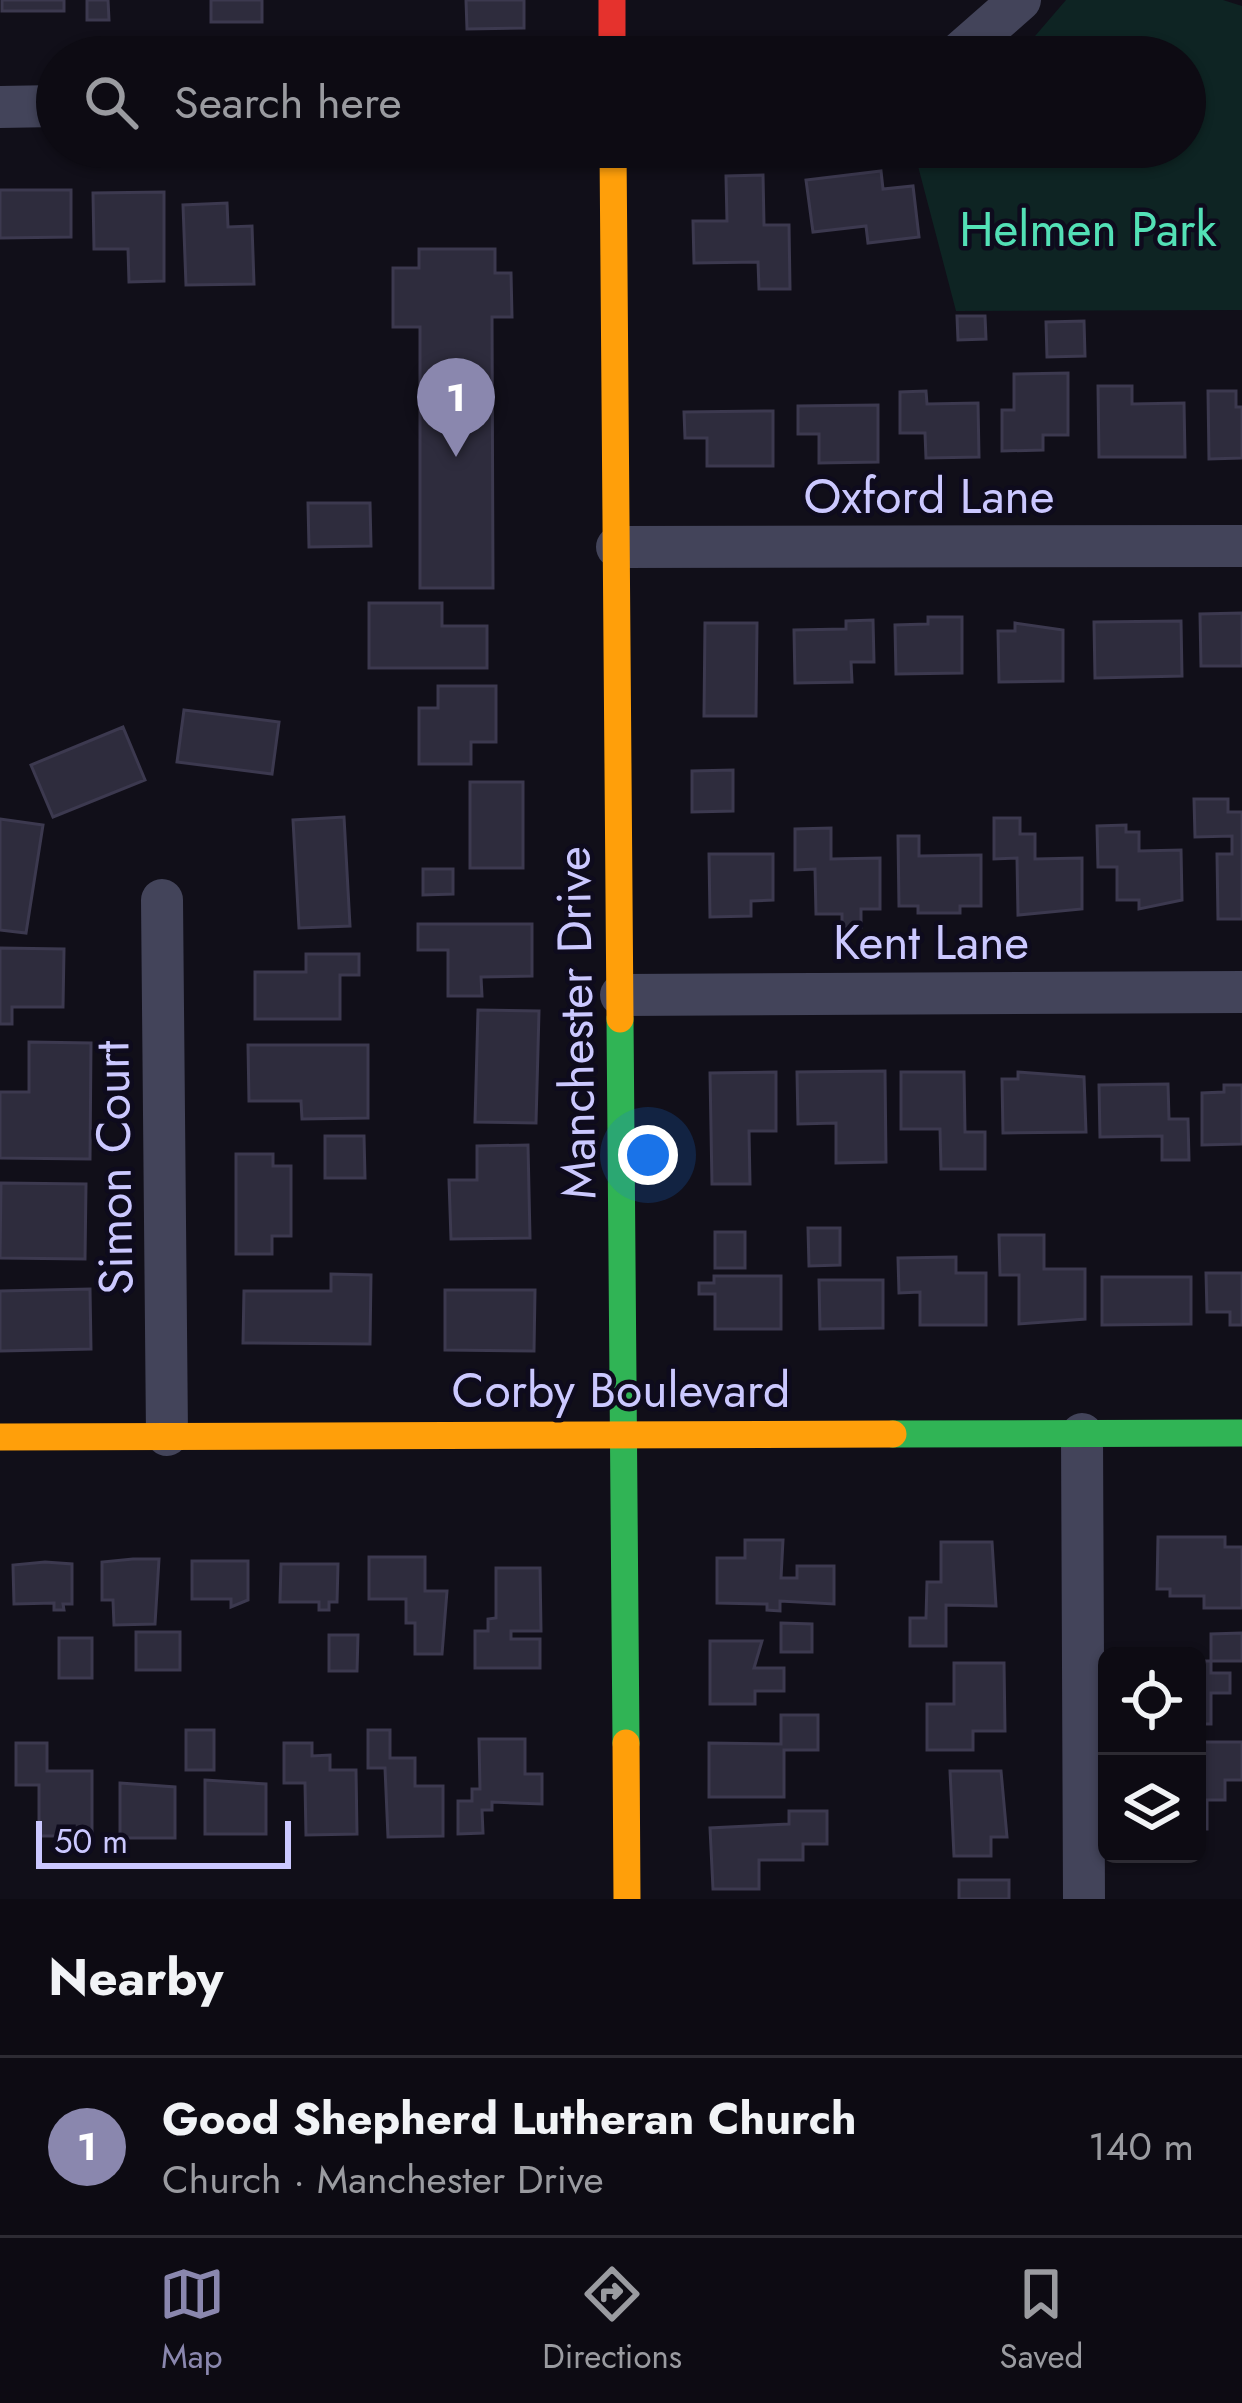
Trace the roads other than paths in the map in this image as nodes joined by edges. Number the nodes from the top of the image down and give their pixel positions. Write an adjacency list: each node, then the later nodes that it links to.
1 (611, 0): 3 (street)
2 (1020, 0): 4 (street)
3 (612, 36)
4 (980, 36)
5 (36, 106): 6 (street)
6 (0, 107)
7 (613, 168): 9 (street, Manchester Drive)
8 (1242, 546): 9 (street, Oxford Lane)
9 (617, 547): 12 (street, Manchester Drive)
10 (162, 900): 16 (street, Simon Court)
11 (1242, 992): 12 (street, Kent Lane)
12 (622, 995): 15 (street, Manchester Drive)
13 (1242, 1433): 14 (street, Corby Boulevard)
14 (1082, 1434): 15 (street, Corby Boulevard); 19 (street)
15 (624, 1435): 16 (street, Corby Boulevard); 18 (street, Manchester Drive)
16 (166, 1436): 17 (street, Corby Boulevard)
17 (0, 1437)
18 (627, 1899)
19 (1084, 1899)

